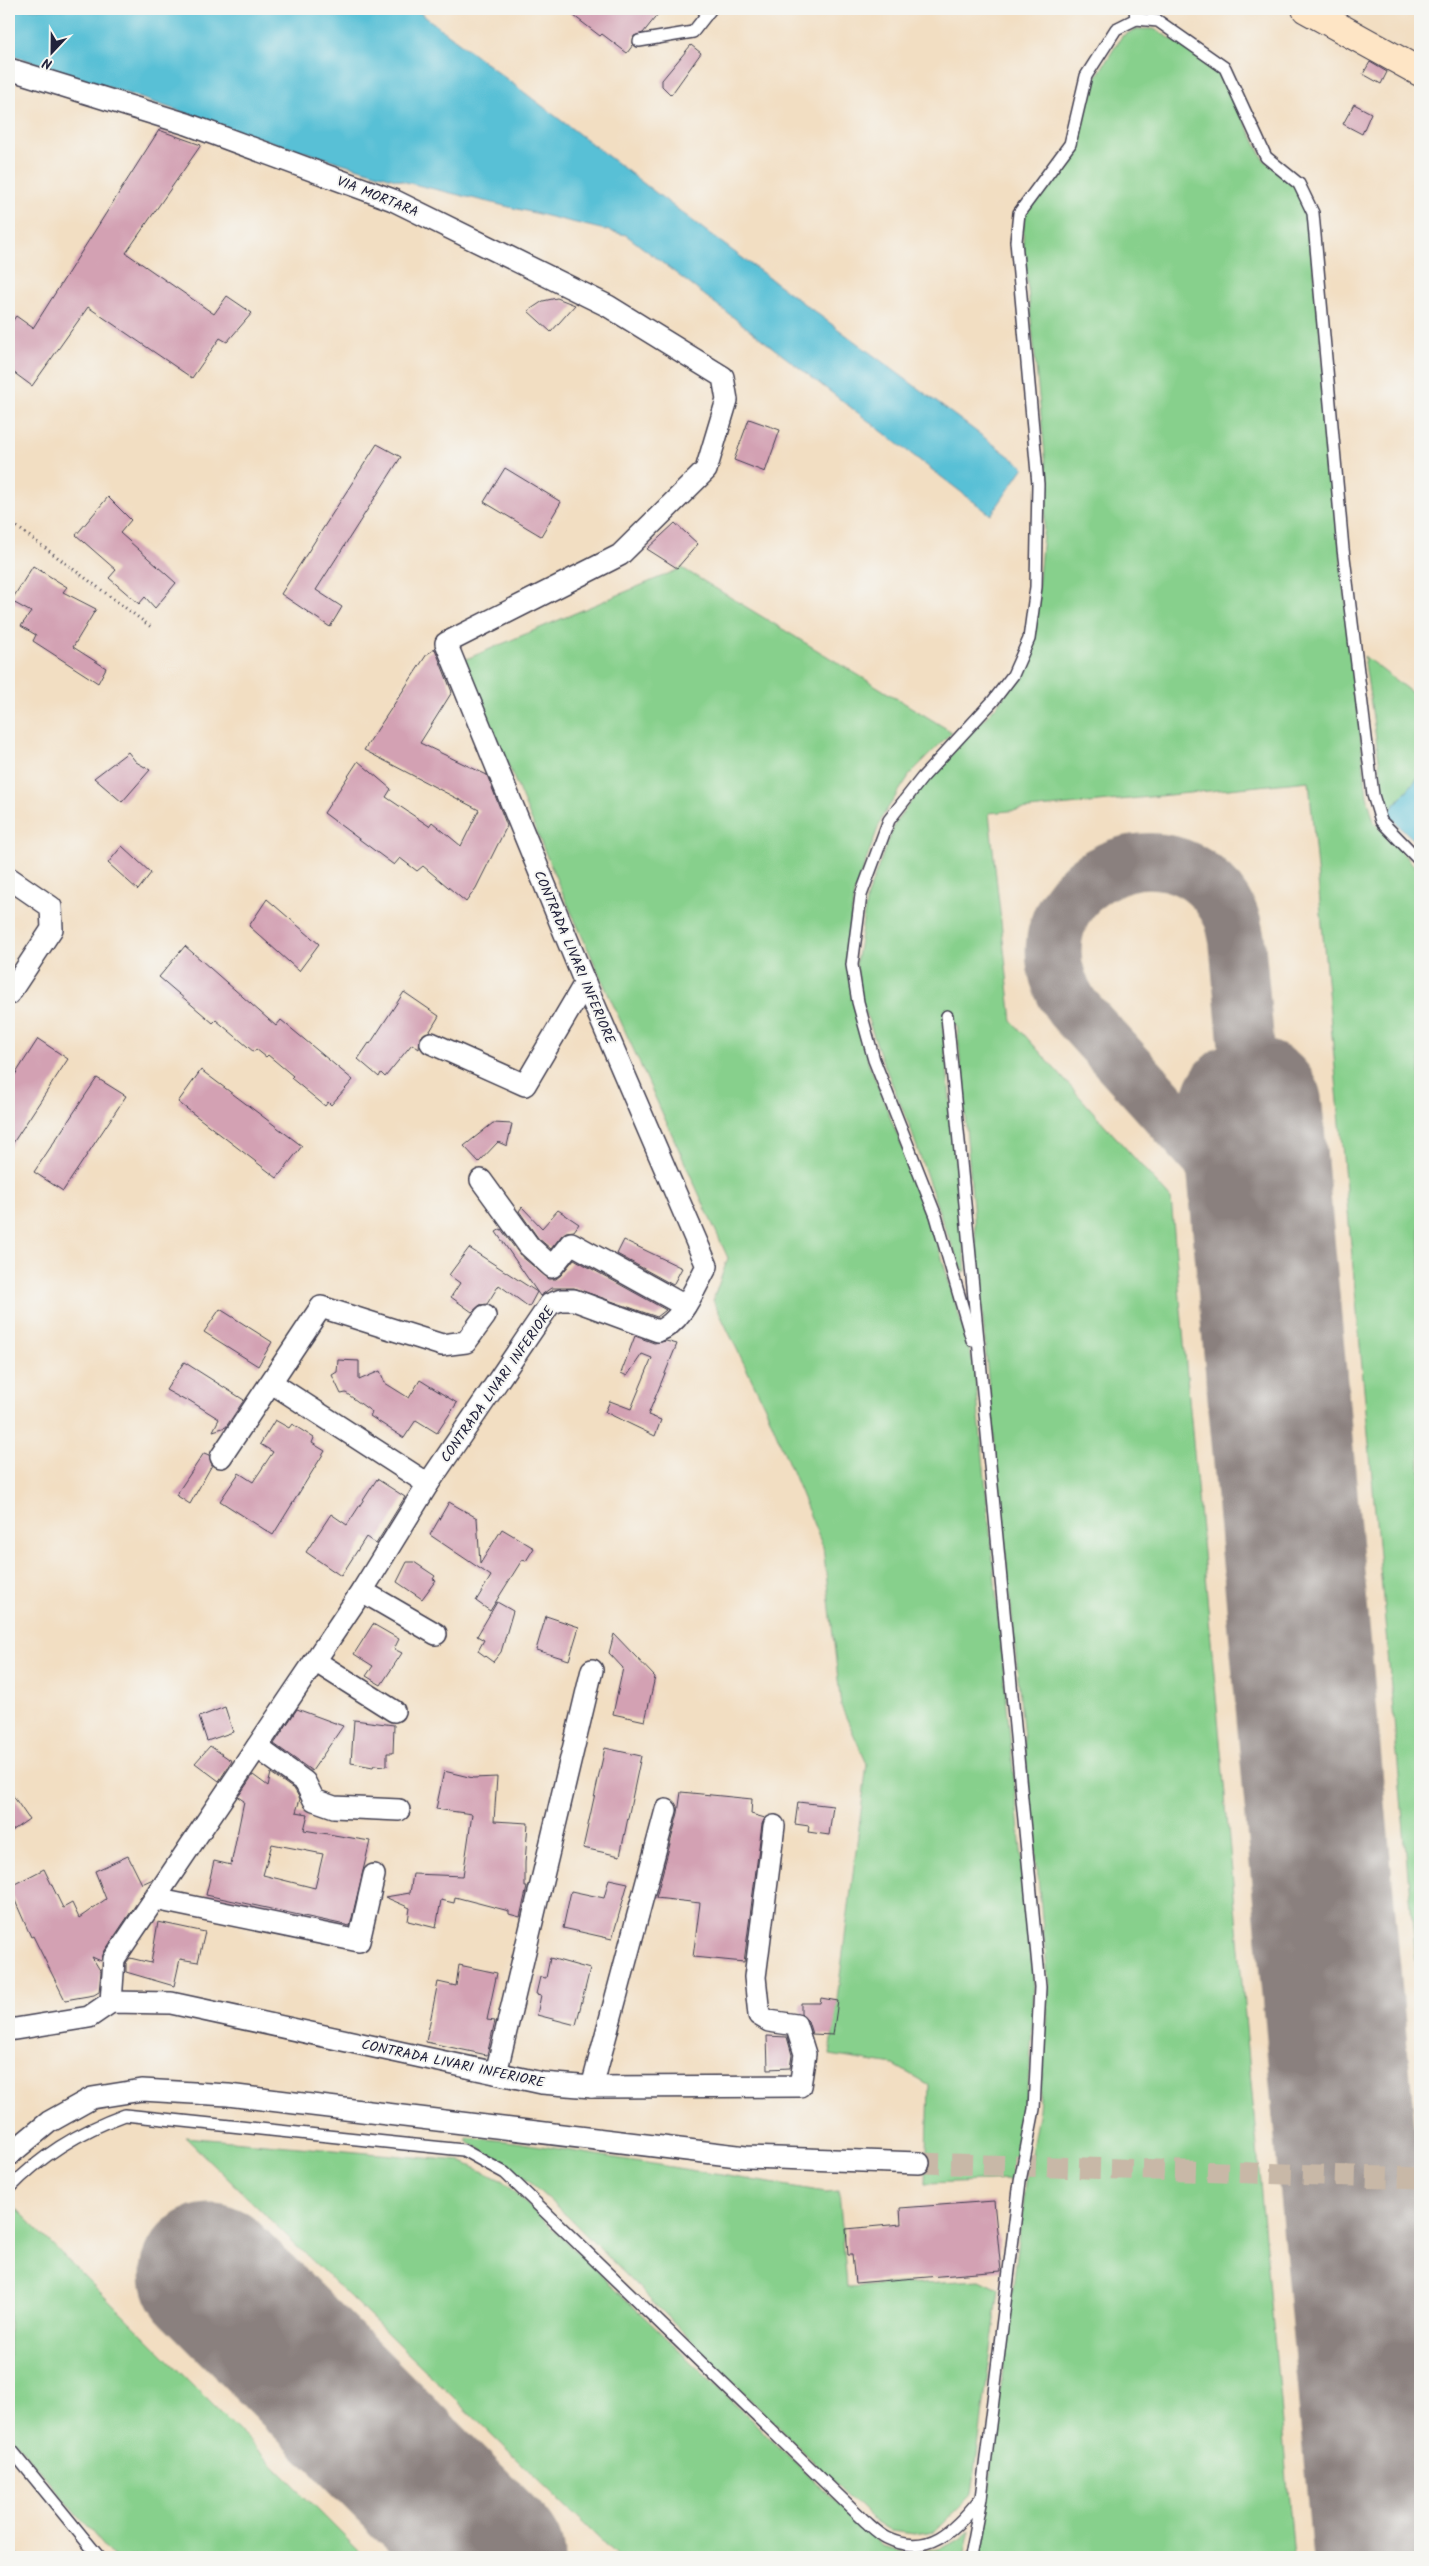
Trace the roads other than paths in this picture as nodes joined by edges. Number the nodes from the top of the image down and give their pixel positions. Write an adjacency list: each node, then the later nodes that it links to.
1 (711, 9): 4 (lane)
2 (1306, 9): 6 (street)
3 (1136, 14): 8 (lane); 17 (lane)
4 (639, 41)
5 (9, 69): 7 (street, VIA MORTARA)
6 (1420, 72)
7 (723, 377): 10 (street, CONTRADA LIVARI INFERIORE)
8 (1420, 861)
9 (9, 878): 11 (street)
10 (585, 983): 13 (street); 15 (street, CONTRADA LIVARI INFERIORE)
11 (9, 994)
12 (947, 1016): 17 (lane)
13 (431, 1043)
14 (481, 1180): 15 (street)
15 (685, 1306): 20 (street, CONTRADA LIVARI INFERIORE)
16 (485, 1316): 18 (street)
17 (980, 1366): 40 (lane)
18 (272, 1383): 19 (street); 20 (street)
19 (220, 1457)
20 (428, 1484): 21 (street, CONTRADA LIVARI INFERIORE)
21 (362, 1591): 22 (street); 23 (street, CONTRADA LIVARI INFERIORE)
22 (436, 1634)
23 (315, 1661): 25 (street); 26 (street, CONTRADA LIVARI INFERIORE)
24 (592, 1670): 34 (street)
25 (394, 1711)
26 (256, 1747): 27 (street); 31 (street, CONTRADA LIVARI INFERIORE)
27 (400, 1810)
28 (666, 1810): 35 (street)
29 (774, 1826): 35 (street, CONTRADA LIVARI INFERIORE)
30 (374, 1874): 31 (street)
31 (154, 1899): 32 (street, CONTRADA LIVARI INFERIORE)
32 (111, 2002): 33 (street); 34 (street, CONTRADA LIVARI INFERIORE)
33 (9, 2030)
34 (496, 2073): 35 (street, CONTRADA LIVARI INFERIORE)
35 (592, 2087)
36 (9, 2155): 37 (street)
37 (919, 2163)
38 (9, 2189): 40 (lane)
39 (9, 2447): 41 (lane)
40 (981, 2498): 42 (lane)
41 (99, 2557)
42 (970, 2557)

